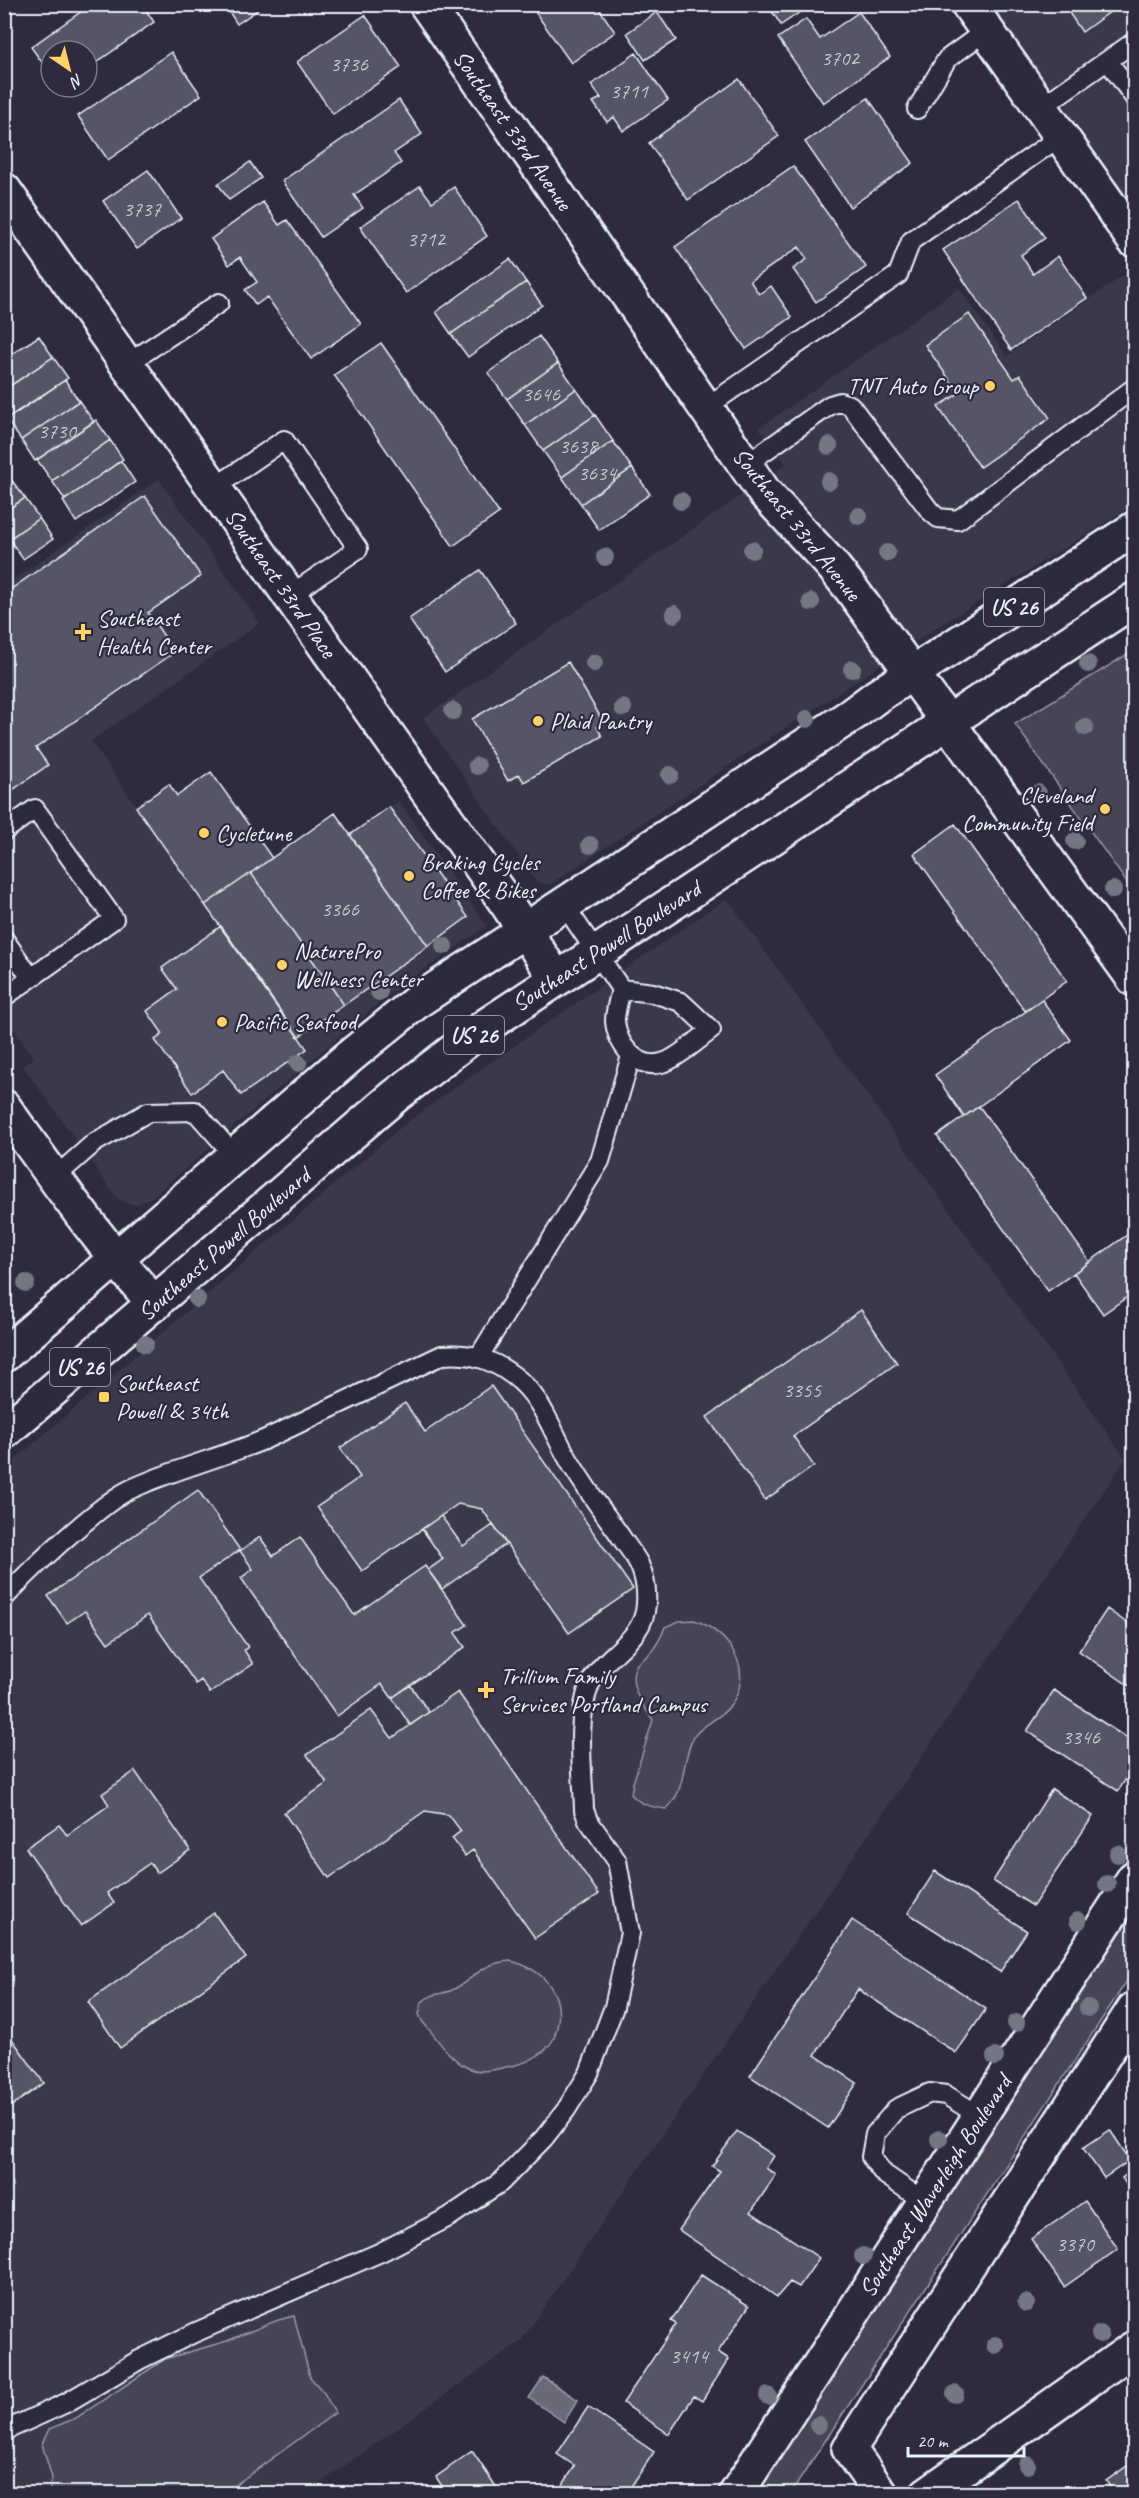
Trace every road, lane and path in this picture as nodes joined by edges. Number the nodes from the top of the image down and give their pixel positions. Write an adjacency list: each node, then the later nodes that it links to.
1 (426, 4): 14 (street, Southeast 33rd Avenue)
2 (978, 17): 6 (street); 7 (lane)
3 (1134, 42): 4 (lane)
4 (1108, 60): 5 (lane); 6 (lane)
5 (1134, 98)
6 (1041, 107): 8 (street)
7 (917, 109)
8 (1061, 136): 10 (street); 14 (lane)
9 (4, 190): 12 (street, Southeast 33rd Place)
10 (1134, 240)
11 (219, 303): 12 (lane)
12 (127, 364): 16 (street, Southeast 33rd Place)
13 (1134, 388): 15 (lane)
14 (705, 408): 15 (street, Southeast 33rd Avenue)
15 (745, 465): 20 (street, Southeast 33rd Avenue)
16 (214, 488): 18 (street, Southeast 33rd Place); 18 (lane)
17 (1134, 529): 20 (street, US 26)
18 (290, 595): 24 (street, Southeast 33rd Place)
19 (1134, 600): 21 (street, Southeast Powell Boulevard / US 26)
20 (914, 674): 21 (street, Southeast 33rd Avenue); 23 (street, US 26)
21 (948, 722): 26 (street, Southeast Powell Boulevard / US 26); 29 (street, Southeast 33rd Avenue)
22 (4, 831): 27 (lane)
23 (563, 903): 24 (street, US 26); 26 (lane)
24 (524, 929): 28 (street, Southeast 33rd Place); 34 (street, US 26)
25 (4, 939): 27 (lane)
26 (596, 952): 28 (street, Southeast Powell Boulevard / US 26); 30 (lane)
27 (31, 978): 31 (lane)
28 (556, 978): 37 (street, Southeast Powell Boulevard / US 26)
29 (1134, 980)
30 (621, 989): 32 (lane); 32 (lane)
31 (4, 997)
32 (632, 1056): 39 (lane)
33 (4, 1107): 35 (street)
34 (235, 1156): 35 (lane); 36 (street, US 26)
35 (54, 1179): 36 (street)
36 (115, 1260): 37 (street); 38 (street, US 26)
37 (155, 1304): 40 (street, Southeast Powell Boulevard / US 26)
38 (4, 1355)
39 (478, 1358): 41 (lane); 47 (lane)
40 (4, 1432)
41 (4, 1598)
42 (1134, 1878): 44 (street, Southeast Waverleigh Boulevard)
43 (1134, 2009): 49 (street)
44 (980, 2116): 45 (street, Southeast Waverleigh Boulevard); 45 (lane)
45 (925, 2202): 48 (street, Southeast Waverleigh Boulevard)
46 (1134, 2348): 50 (street)
47 (4, 2431)
48 (736, 2493)
49 (881, 2493)
50 (927, 2493)

